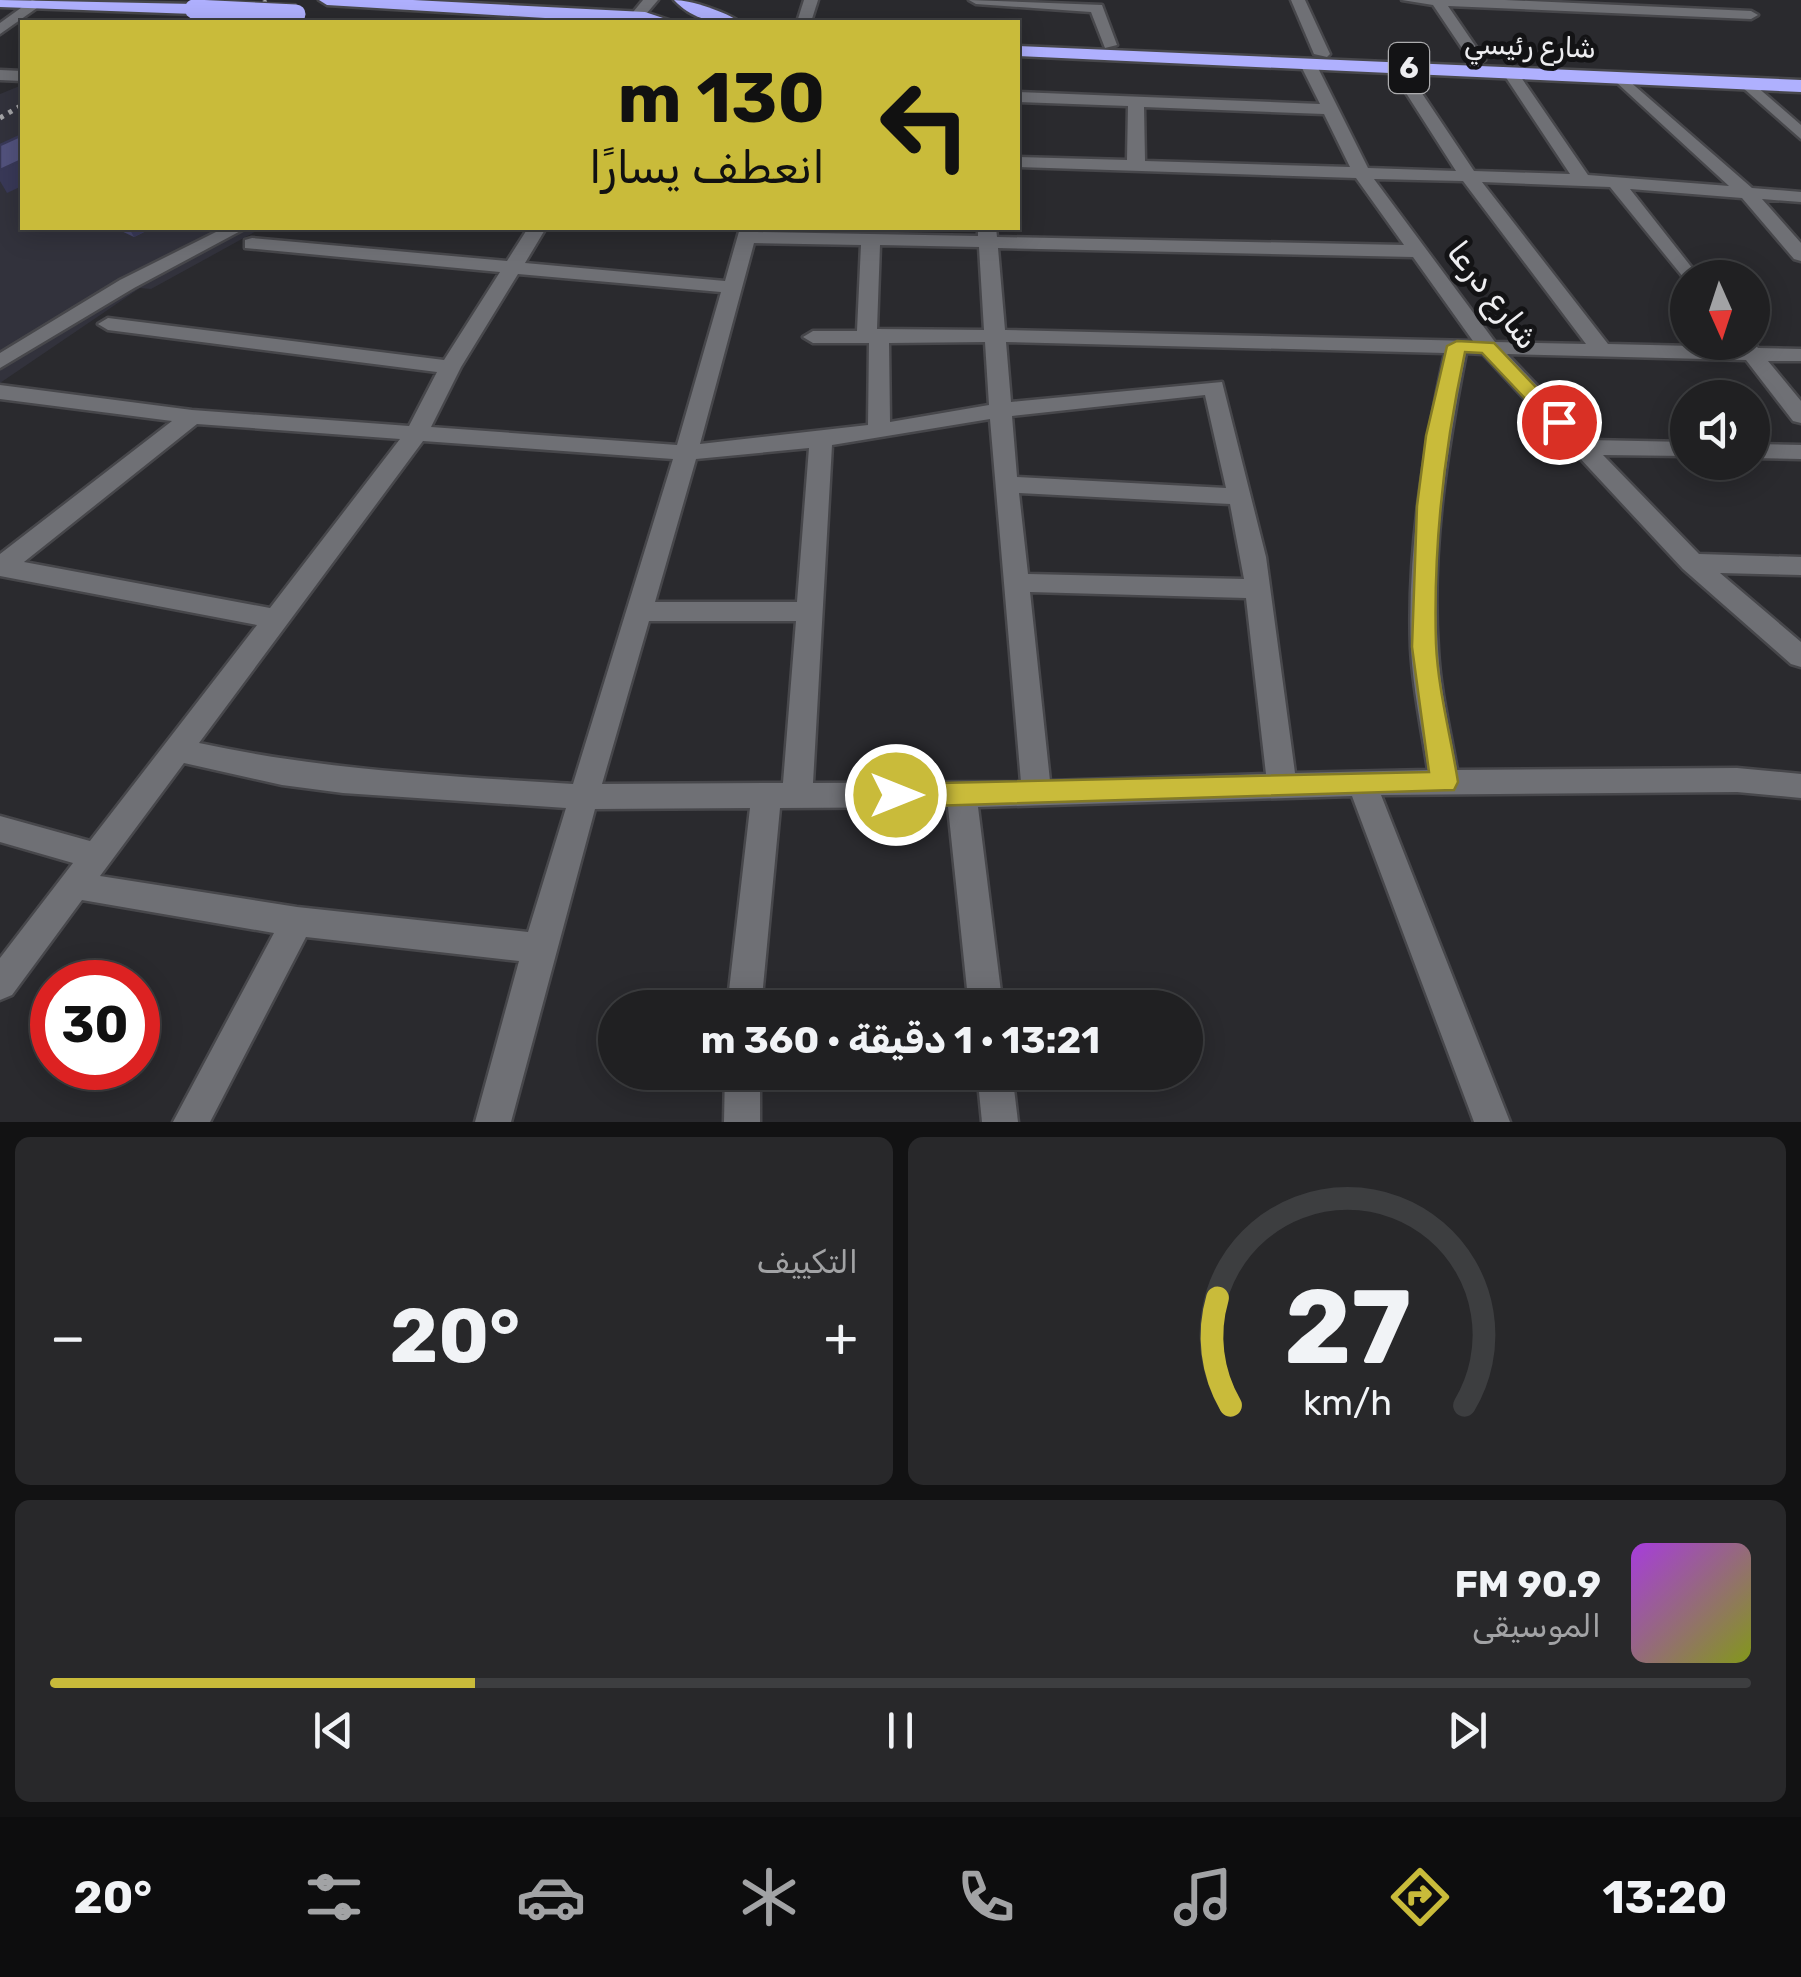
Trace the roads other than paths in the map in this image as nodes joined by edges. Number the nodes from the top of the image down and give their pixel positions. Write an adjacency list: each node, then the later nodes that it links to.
1 (327, 0): 13 (highway)
2 (648, 0): 13 (highway); 15 (street)
3 (669, 0): 17 (street)
4 (682, 0): 18 (highway)
5 (976, 0): 21 (street)
6 (1298, 0): 23 (street, شارع درعا)
7 (1409, 0): 8 (street)
8 (1437, 1): 10 (street); 24 (street)
9 (0, 2): 11 (highway)
10 (1498, 2): 12 (street)
11 (37, 3): 16 (highway, bridge); 19 (street)
12 (1681, 6): 14 (street)
13 (552, 12): 15 (highway)
14 (1751, 15)
15 (629, 19): 17 (highway)
16 (422, 20)
17 (663, 20)
18 (724, 20)
19 (0, 30)
20 (1020, 40): 21 (highway, شارع رئيسي / 6)
21 (1110, 45): 23 (highway, شارع رئيسي / 6)
22 (1020, 50): 23 (highway, شارع رئيسي / 6)
23 (1315, 59): 24 (highway, شارع رئيسي / 6); 25 (highway, شارع رئيسي / 6); 33 (street, شارع درعا)
24 (1483, 64): 25 (highway, شارع رئيسي / 6); 26 (highway, شارع رئيسي / 6); 27 (highway, شارع رئيسي / 6)
25 (1398, 68): 38 (street)
26 (1510, 73): 28 (highway, شارع رئيسي / 6); 39 (street)
27 (1801, 74)
28 (1620, 78): 29 (highway, شارع رئيسي / 6); 41 (street)
29 (1748, 84): 30 (highway, شارع رئيسي / 6); 34 (street)
30 (1801, 86)
31 (1020, 98): 32 (street)
32 (1136, 102): 33 (street); 36 (street)
33 (1328, 109): 37 (street, شارع درعا)
34 (1801, 134)
35 (1020, 162): 36 (street)
36 (1136, 164): 37 (street)
37 (1362, 174): 38 (street); 50 (street, شارع درعا)
38 (1468, 177): 39 (street); 63 (street)
39 (1583, 180): 40 (street)
40 (1616, 183): 41 (street); 52 (street)
41 (1748, 194): 42 (street); 51 (street)
42 (1801, 197)
43 (205, 230): 60 (street)
44 (233, 230): 67 (street)
45 (536, 230): 53 (street)
46 (747, 232): 48 (street); 54 (street)
47 (988, 235): 48 (street); 50 (street); 58 (street)
48 (871, 241): 56 (street)
49 (252, 244): 53 (street)
50 (1418, 251): 61 (street, شارع درعا)
51 (1801, 255)
52 (1677, 260)
53 (514, 268): 54 (street); 68 (street)
54 (731, 287): 80 (street)
55 (108, 324): 68 (street)
56 (873, 335): 57 (street); 58 (street); 73 (street)
57 (813, 336)
58 (997, 336): 59 (street); 70 (street)
59 (1457, 346): 61 (street); 93 (street)
60 (0, 347)
61 (1488, 347): 63 (street); 76 (street, شارع درعا)
62 (1670, 349): 63 (street)
63 (1602, 350)
64 (1770, 351): 65 (street)
65 (1801, 355)
66 (1757, 360): 71 (street)
67 (0, 362)
68 (450, 367): 74 (street)
69 (0, 392): 72 (street)
70 (1003, 410): 73 (street); 81 (street); 82 (street)
71 (1801, 416)
72 (192, 417): 74 (street); 84 (street)
73 (879, 430): 75 (street)
74 (416, 433): 80 (street); 90 (street)
75 (820, 440): 80 (street); 88 (street)
76 (1583, 448): 77 (street); 83 (street, شارع درعا)
77 (1670, 450)
78 (1770, 451): 79 (street)
79 (1801, 452)
80 (686, 453): 89 (street)
81 (1006, 484): 82 (street); 86 (street)
82 (1240, 497): 87 (street)
83 (1692, 564): 85 (street); 91 (street, شارع درعا)
84 (1, 566): 90 (street)
85 (1801, 566)
86 (1016, 583): 87 (street); 97 (street)
87 (1258, 590): 95 (street)
88 (810, 611): 89 (street); 99 (street)
89 (636, 612): 100 (street)
90 (278, 619): 92 (street)
91 (1801, 657)
92 (178, 750): 100 (street); 102 (street)
93 (1444, 782): 94 (street); 96 (street)
94 (1362, 783): 95 (street); 115 (street)
95 (1282, 784): 97 (street)
96 (1801, 786)
97 (1037, 794): 98 (street)
98 (962, 795): 99 (street); 108 (street)
99 (782, 796): 100 (street); 107 (street)
100 (584, 797): 105 (street)
101 (0, 829): 102 (street)
102 (97, 856): 103 (street)
103 (74, 885): 104 (street); 106 (street)
104 (297, 922): 105 (street); 111 (street)
105 (539, 948): 112 (street)
106 (0, 984)
107 (747, 990)
108 (984, 990)
109 (743, 1090): 113 (street)
110 (996, 1090): 114 (street)
111 (190, 1122)
112 (493, 1122)
113 (742, 1122)
114 (1000, 1122)
115 (1492, 1122)

